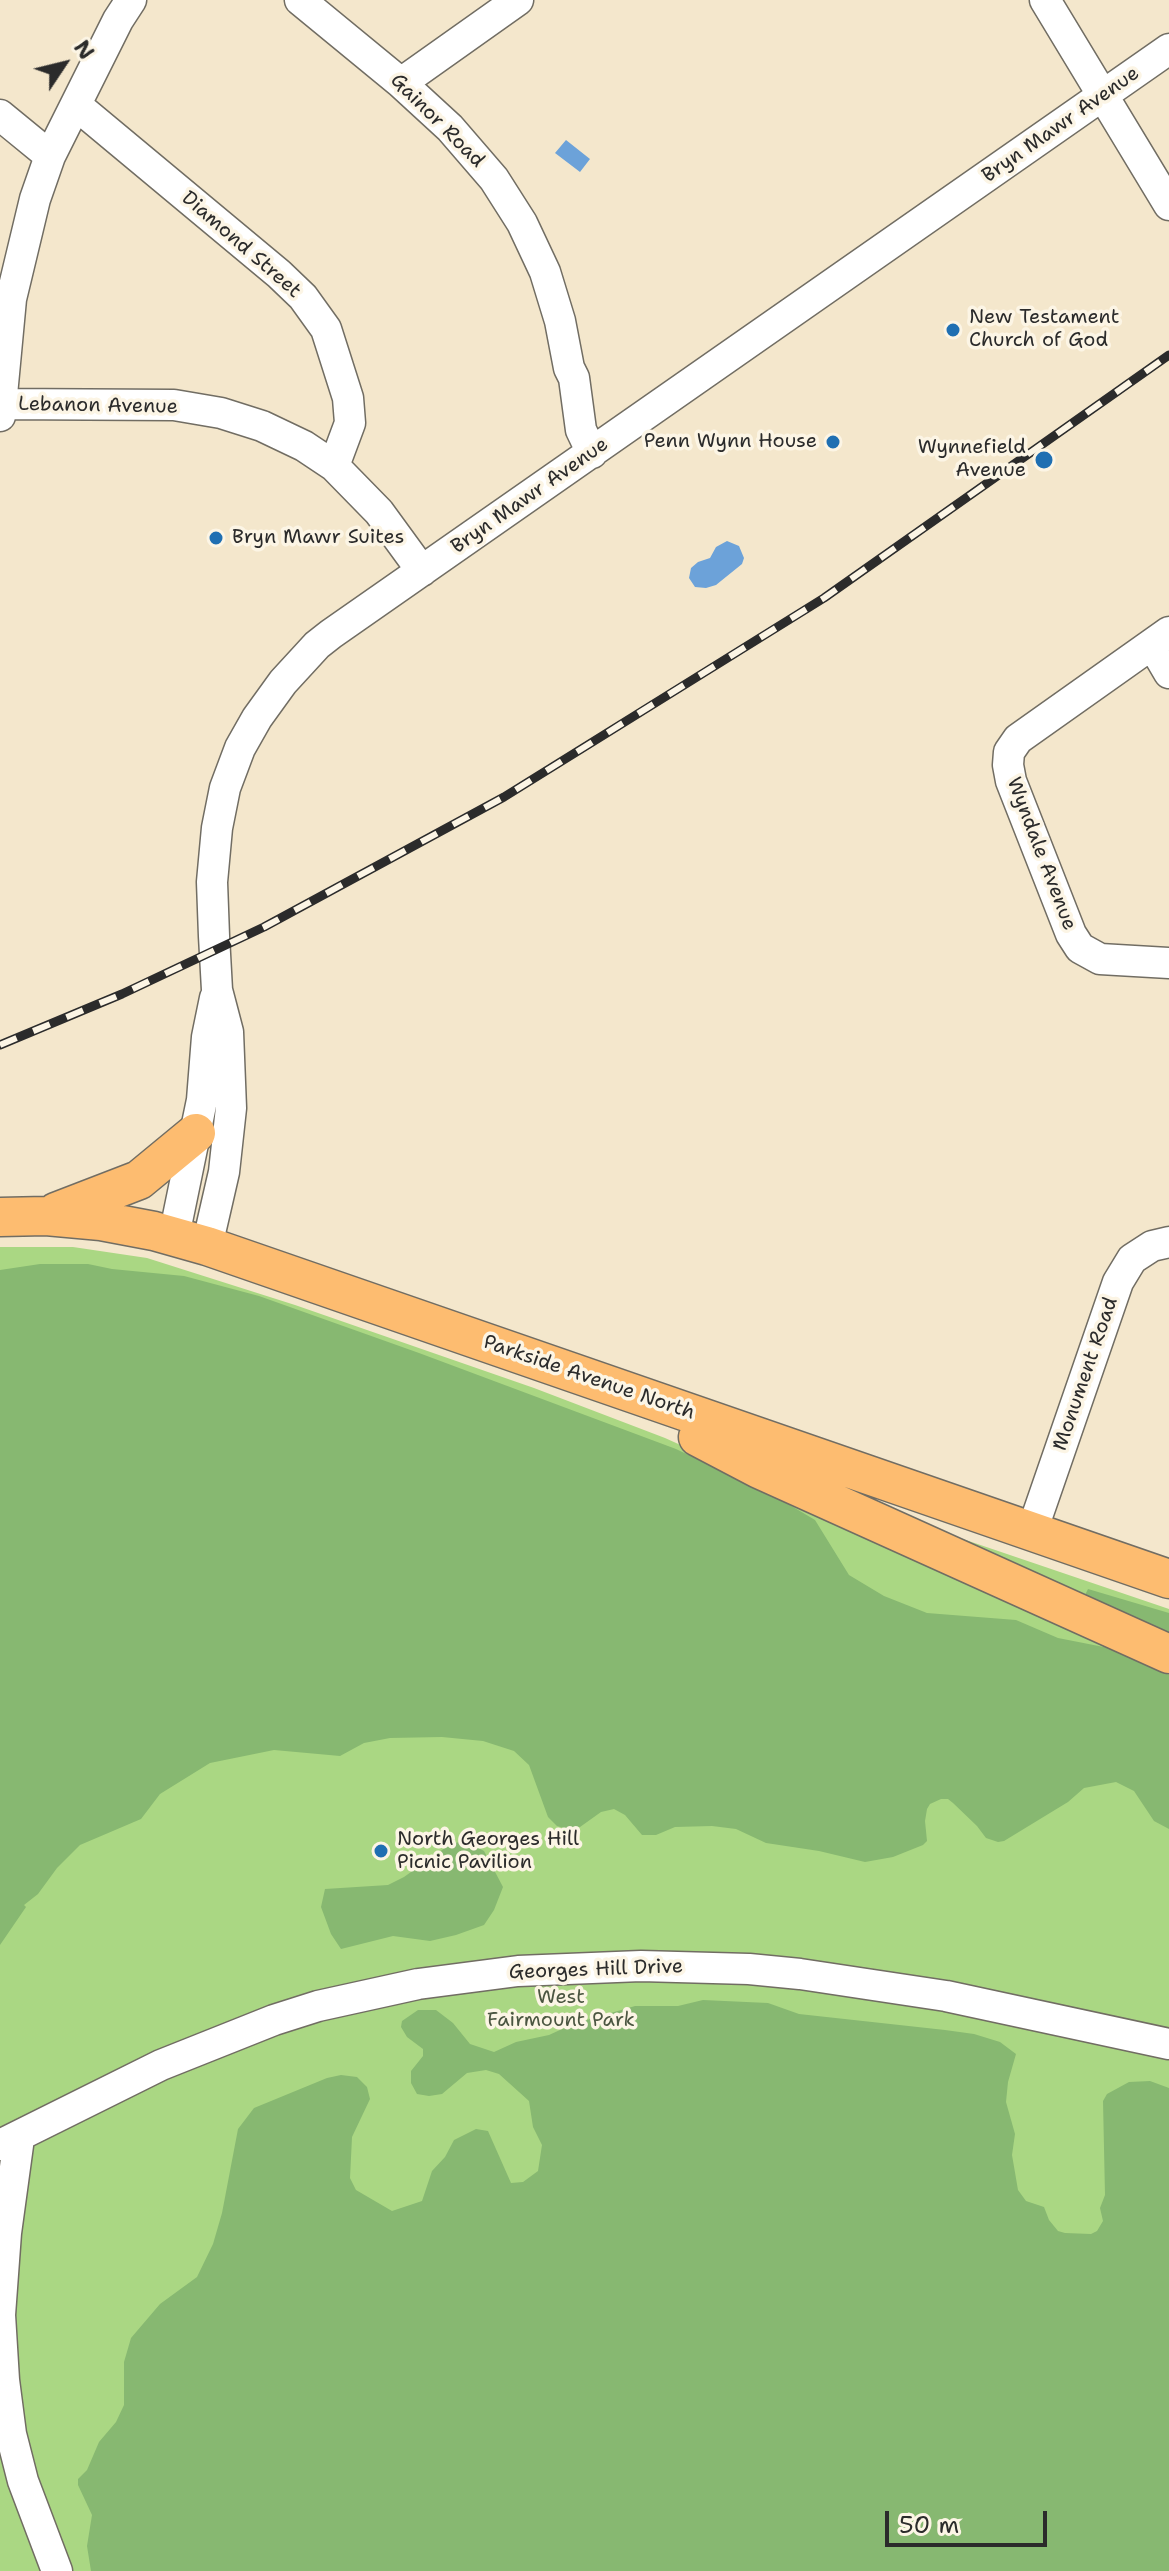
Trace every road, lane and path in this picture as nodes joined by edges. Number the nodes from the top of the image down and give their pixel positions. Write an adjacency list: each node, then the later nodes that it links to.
1 (131, 0): 8 (street)
2 (300, 0): 6 (street, Gainor Road)
3 (518, 0): 6 (street)
4 (1045, 0): 7 (street)
5 (1169, 49): 7 (street, Bryn Mawr Avenue)
6 (401, 83): 13 (street, Gainor Road)
7 (1103, 95): 11 (street); 13 (street, Bryn Mawr Avenue)
8 (76, 105): 10 (street); 14 (street, Diamond Street)
9 (0, 115): 10 (street)
10 (50, 156): 12 (street)
11 (1169, 205)
12 (1, 408): 14 (street, Lebanon Avenue)
13 (592, 453): 15 (street, Bryn Mawr Avenue)
14 (334, 466): 15 (street, Lebanon Avenue)
15 (422, 571): 19 (street, Bryn Mawr Avenue)
16 (1161, 638): 17 (street); 18 (street, Wyndale Avenue)
17 (1169, 673)
18 (1169, 963)
19 (217, 990): 20 (street, Bryn Mawr Avenue); 23 (street, Bryn Mawr Avenue)
20 (196, 1133): 21 (main road); 23 (street, Bryn Mawr Avenue)
21 (46, 1216): 22 (main road, Parkside Avenue North); 23 (main road, Parkside Avenue North)
22 (0, 1217)
23 (190, 1241): 25 (main road, Parkside Avenue North)
24 (1169, 1242): 26 (street, Monument Road)
25 (590, 1379): 26 (main road, Parkside Avenue North); 28 (main road)
26 (1032, 1531): 27 (main road, Parkside Avenue North)
27 (1169, 1579)
28 (1169, 1654)
29 (1169, 2044): 30 (street, Georges Hill Drive)
30 (10, 2142): 31 (street)
31 (57, 2571)

